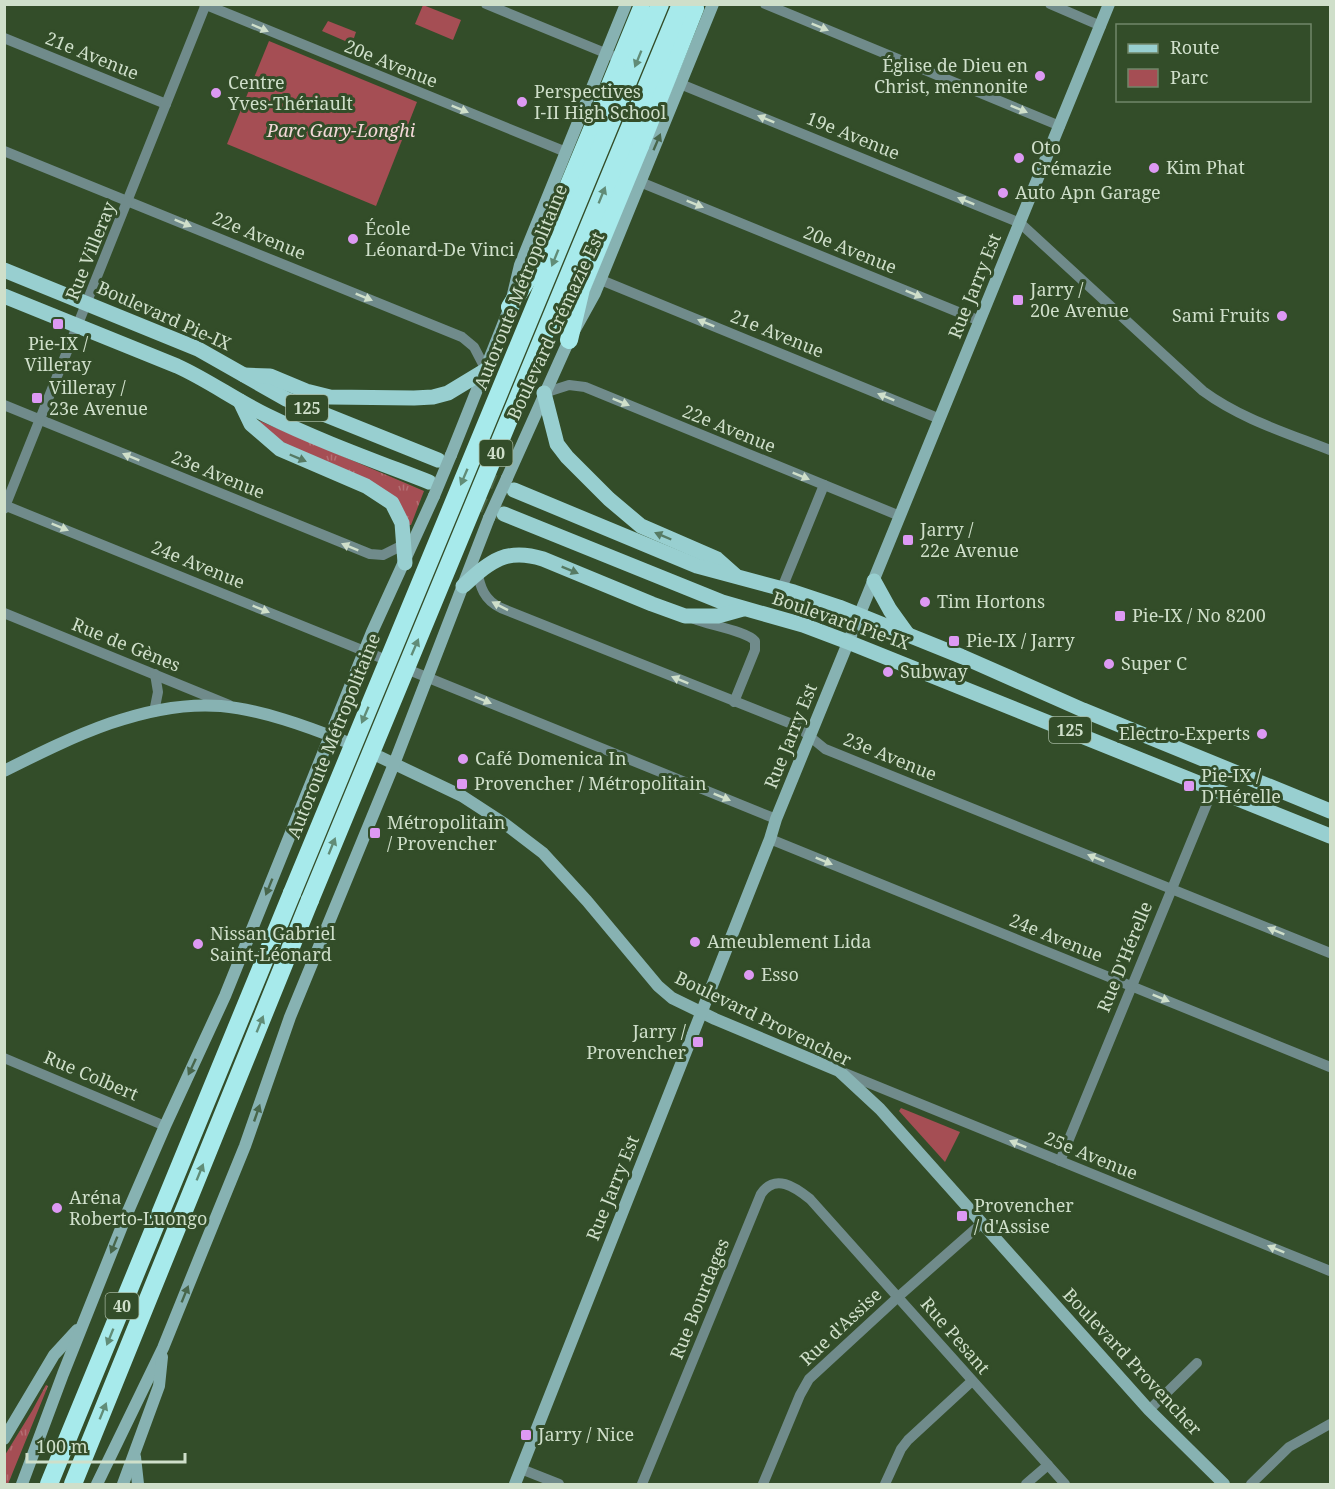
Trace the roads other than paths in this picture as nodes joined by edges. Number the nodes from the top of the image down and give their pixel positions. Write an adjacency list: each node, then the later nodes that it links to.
1 (486, 4): 14 (street)
2 (626, 4): 14 (main road)
3 (645, 4): 27 (highway, bridge)
4 (660, 4): 105 (highway, Autoroute Métropolitaine / 40, one-way to 105, bridge)
5 (681, 4): 106 (highway, 40, one-way to 5, bridge)
6 (696, 4): 30 (highway, bridge)
7 (713, 4): 15 (main road, Boulevard Crémazie Est)
8 (765, 4): 17 (street, one-way to 17)
9 (1050, 4): 12 (street)
10 (1110, 4): 12 (main road, Rue Jarry Est)
11 (206, 5): 16 (street, Rue Villeray); 19 (street, 20e Avenue, one-way to 19)
12 (1101, 26): 17 (main road, Rue Jarry Est)
13 (4, 38): 16 (street, 21e Avenue)
14 (611, 55): 19 (main road)
15 (677, 82): 20 (main road, Boulevard Crémazie Est, one-way to 15); 22 (street, 19e Avenue, one-way to 15)
16 (166, 104): 21 (street, Rue Villeray)
17 (1060, 126): 22 (main road, Rue Jarry Est)
18 (4, 151): 21 (street, 22e Avenue)
19 (566, 152): 27 (main road)
20 (640, 182): 24 (main road, Boulevard Crémazie Est); 28 (street, 20e Avenue, one-way to 28)
21 (129, 201): 26 (street, Rue Villeray); 31 (street, 22e Avenue, one-way to 31)
22 (1020, 223): 28 (main road, Rue Jarry Est); 38 (street)
23 (4, 270): 26 (main road, Boulevard Pie-IX / 125)
24 (601, 280): 30 (main road, Boulevard Crémazie Est); 36 (street, 21e Avenue, one-way to 24)
25 (4, 296): 29 (main road, 125)
26 (87, 304): 29 (street, Rue Villeray); 32 (main road, Boulevard Pie-IX / 125)
27 (510, 307): 31 (main road)
28 (980, 321): 36 (main road, Rue Jarry Est)
29 (79, 326): 34 (main road, 125); 37 (street, Rue Villeray)
30 (569, 340): 33 (main road, Boulevard Crémazie Est)
31 (486, 370): 32 (main road); 39 (main road)
32 (241, 374): 39 (main road, Boulevard Pie-IX / 125)
33 (544, 393): 40 (main road, Boulevard Crémazie Est); 41 (street, 22e Avenue, one-way to 41); 51 (main road, one-way to 33)
34 (240, 401): 42 (main road, 125); 47 (main road, one-way to 47)
35 (4, 405): 37 (street, 23e Avenue)
36 (940, 419): 45 (main road, Rue Jarry Est)
37 (41, 420): 43 (street, Rue Villeray); 47 (street, 23e Avenue, one-way to 37)
38 (1330, 450)
39 (445, 458): 42 (main road, bridge)
40 (510, 484): 44 (main road, Boulevard Crémazie Est, bridge); 51 (main road, Boulevard Pie-IX / 125)
41 (824, 485): 45 (street, 22e Avenue); 54 (street)
42 (431, 489): 46 (main road)
43 (5, 506): 61 (street, 24e Avenue, one-way to 61)
44 (497, 516): 48 (main road, Boulevard Crémazie Est); 55 (main road, Boulevard Pie-IX / 125)
45 (900, 516): 52 (main road, Rue Jarry Est)
46 (417, 536): 47 (street, 23e Avenue); 49 (main road)
47 (404, 545): 49 (main road)
48 (475, 555): 50 (street, 23e Avenue); 53 (main road, Boulevard Crémazie Est)
49 (405, 563): 61 (main road)
50 (478, 573): 53 (main road); 57 (main road, one-way to 57); 66 (street, 23e Avenue, one-way to 50)
51 (737, 577): 54 (main road, Boulevard Pie-IX / 125)
52 (874, 581): 58 (main road, Rue Jarry Est); 59 (main road)
53 (463, 586): 65 (main road, Boulevard Crémazie Est)
54 (782, 588): 58 (main road, Boulevard Pie-IX / 125)
55 (743, 609): 57 (main road); 60 (main road, Boulevard Pie-IX / 125)
56 (4, 613): 64 (street, Rue de Gènes)
57 (685, 616): 66 (street)
58 (860, 616): 59 (main road, Boulevard Pie-IX / 125); 60 (main road, Rue Jarry Est)
59 (908, 635): 74 (main road, Boulevard Pie-IX / 125)
60 (848, 642): 70 (main road, Rue Jarry Est); 76 (main road, Boulevard Pie-IX / 125)
61 (364, 651): 62 (street, 24e Avenue); 69 (main road)
62 (379, 657)
63 (414, 672): 65 (street)
64 (155, 674): 67 (street, Rue de Gènes); 68 (street)
65 (428, 678): 73 (main road, Boulevard Crémazie Est); 78 (street, one-way to 78)
66 (734, 702): 70 (street, 23e Avenue)
67 (235, 708): 68 (main road); 69 (main road)
68 (154, 712): 75 (main road)
69 (330, 736): 71 (main road); 88 (main road, one-way to 88)
70 (810, 736): 78 (main road, Rue Jarry Est); 81 (street, 23e Avenue, one-way to 70)
71 (344, 741)
72 (380, 757): 73 (main road, Boulevard Provencher)
73 (394, 764): 84 (main road, Boulevard Provencher); 95 (main road, Boulevard Crémazie Est, one-way to 73)
74 (1222, 767): 76 (street, Rue D'Hérelle); 77 (main road, Boulevard Pie-IX / 125)
75 (4, 771)
76 (1213, 788): 79 (main road, Boulevard Pie-IX / 125); 81 (street, Rue D'Hérelle)
77 (1330, 811)
78 (776, 819): 80 (main road, Rue Jarry Est)
79 (1330, 836)
80 (770, 839): 83 (street, 24e Avenue, one-way to 83); 84 (main road, Rue Jarry Est)
81 (1171, 888): 82 (street, 23e Avenue, one-way to 81); 83 (street, Rue D'Hérelle)
82 (1330, 953)
83 (1131, 986): 86 (street, 24e Avenue, one-way to 86); 89 (street, Rue D'Hérelle)
84 (701, 1012): 87 (main road, Boulevard Provencher); 103 (main road, Rue Jarry Est)
85 (4, 1058): 88 (street, Rue Colbert)
86 (1330, 1067)
87 (839, 1071): 89 (street, 25e Avenue, one-way to 87); 91 (main road, Boulevard Provencher)
88 (165, 1126): 94 (main road, one-way to 94)
89 (1059, 1161): 92 (street, 25e Avenue, one-way to 89)
90 (820, 1210): 93 (street, Rue Pesant); 112 (street, Rue Bourdages)
91 (982, 1223): 93 (street, Rue d'Assise); 98 (main road, Boulevard Provencher)
92 (1330, 1271)
93 (898, 1296): 97 (street, Rue Pesant); 113 (street, Rue d'Assise)
94 (82, 1325): 100 (main road); 104 (main road)
95 (163, 1348): 101 (main road); 107 (main road)
96 (1197, 1363): 98 (street)
97 (972, 1381): 102 (street, Rue Pesant); 114 (street)
98 (1149, 1410): 117 (main road, Boulevard Provencher)
99 (1330, 1424): 118 (street)
100 (4, 1439)
101 (134, 1455): 108 (main road); 109 (main road)
102 (1048, 1465): 115 (street); 116 (street, Rue Pesant)
103 (521, 1469): 110 (main road, Rue Jarry Est); 111 (street)
104 (22, 1485)
105 (49, 1485)
106 (73, 1485)
107 (98, 1485)
108 (123, 1485)
109 (138, 1485)
110 (515, 1485)
111 (559, 1485)
112 (642, 1485)
113 (764, 1485)
114 (885, 1485)
115 (1026, 1485)
116 (1065, 1485)
117 (1224, 1485)
118 (1251, 1485)

